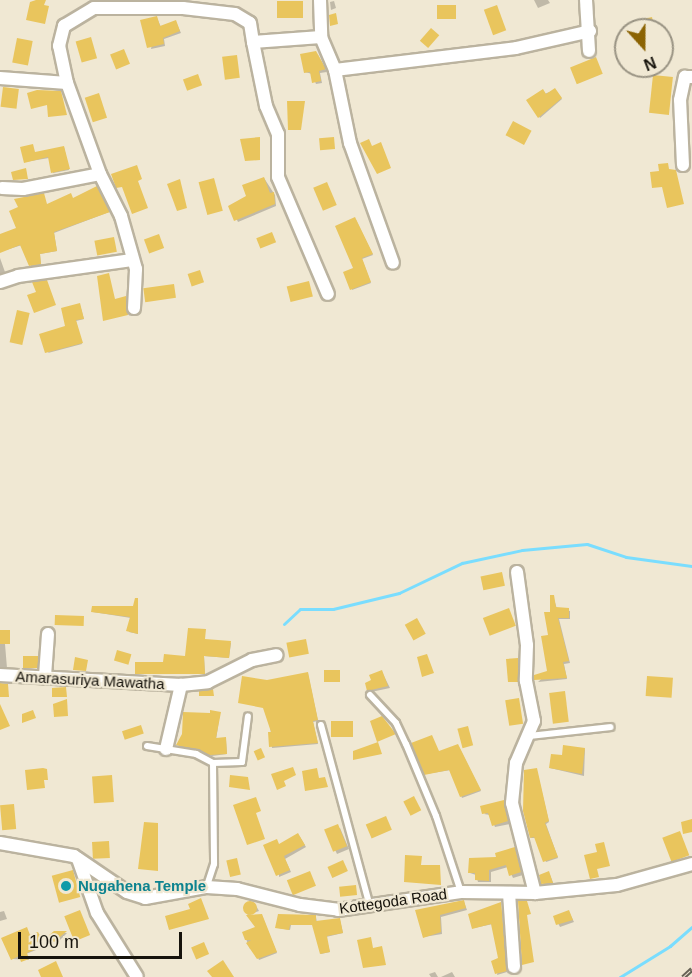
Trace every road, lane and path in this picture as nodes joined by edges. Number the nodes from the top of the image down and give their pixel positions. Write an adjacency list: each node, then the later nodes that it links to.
1 (320, 0): 4 (street)
2 (586, 0): 3 (street)
3 (590, 32): 6 (street); 7 (street)
4 (321, 37): 5 (street); 7 (street)
5 (253, 42): 10 (street); 17 (street)
6 (589, 51)
7 (335, 70): 15 (street)
8 (692, 77): 11 (street)
9 (0, 78): 10 (street)
10 (67, 83): 12 (street)
11 (683, 165)
12 (100, 174): 13 (street); 14 (street)
13 (2, 188)
14 (132, 260): 16 (street); 18 (street)
15 (393, 262)
16 (0, 282)
17 (328, 294)
18 (134, 308)
19 (517, 572): 29 (street)
20 (48, 634): 23 (street)
21 (277, 656): 24 (street, Amarasuriya Mawatha)
22 (0, 675): 23 (street, Amarasuriya Mawatha)
23 (45, 676): 24 (street, Amarasuriya Mawatha)
24 (181, 685): 31 (street, Amarasuriya Mawatha)
25 (370, 695): 37 (lane)
26 (248, 716): 32 (lane)
27 (321, 724): 40 (lane)
28 (611, 727): 29 (lane)
29 (530, 736): 39 (street)
30 (147, 746): 31 (lane)
31 (166, 749): 32 (lane)
32 (213, 763): 36 (lane)
33 (0, 843): 34 (street, Kottegoda Road)
34 (78, 859): 36 (street, Kottegoda Road); 42 (street)
35 (692, 864): 39 (street, Kottegoda Road)
36 (207, 887): 40 (street, Kottegoda Road)
37 (461, 892): 38 (street, Kottegoda Road); 40 (street, Kottegoda Road)
38 (509, 893): 39 (street, Kottegoda Road); 41 (street)
39 (535, 893)
40 (370, 907)
41 (514, 968)
42 (136, 977)

